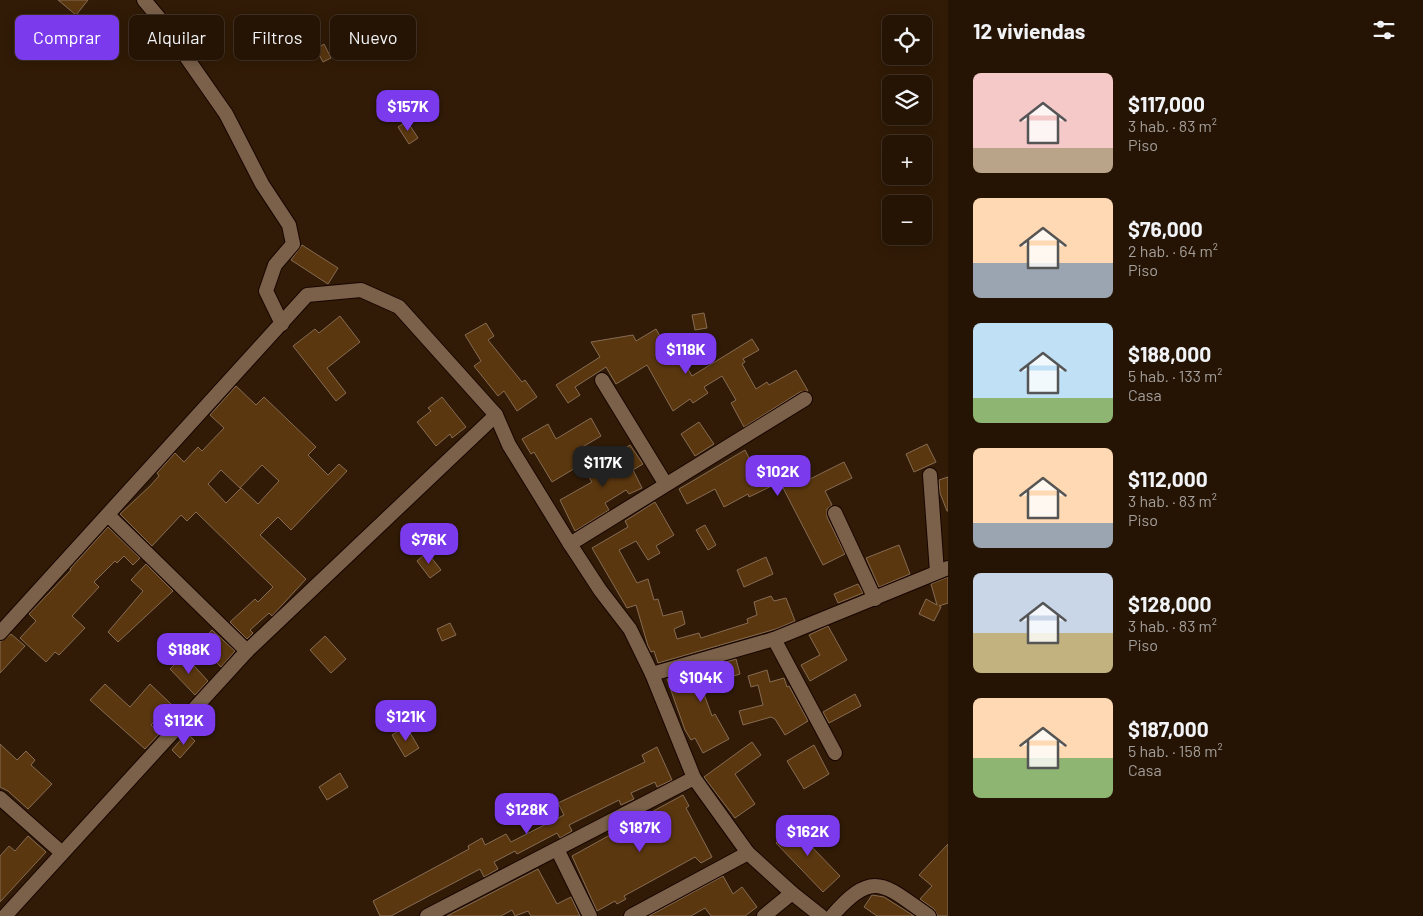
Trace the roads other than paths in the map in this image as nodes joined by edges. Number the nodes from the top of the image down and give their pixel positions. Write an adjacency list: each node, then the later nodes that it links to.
1 (144, 0): 2 (street)
2 (282, 324): 5 (street); 9 (street)
3 (602, 380): 7 (street)
4 (805, 399): 7 (street)
5 (496, 415): 10 (street); 15 (street)
6 (930, 475): 11 (street)
7 (665, 483): 10 (street)
8 (835, 514): 12 (street)
9 (108, 515): 13 (street); 15 (street)
10 (570, 544): 16 (street)
11 (942, 570): 12 (street)
12 (874, 599): 14 (street)
13 (0, 633)
14 (774, 639): 16 (street); 17 (street)
15 (247, 651): 21 (street)
16 (652, 674): 18 (street)
17 (835, 753)
18 (694, 778): 20 (street); 22 (street)
19 (0, 798): 21 (street)
20 (556, 849): 25 (street); 26 (street)
21 (61, 852): 24 (street)
22 (748, 852): 23 (street); 27 (street)
23 (792, 893): 28 (street); 29 (street)
24 (5, 916)
25 (427, 916)
26 (590, 916)
27 (631, 916)
28 (764, 916)
29 (821, 916)
30 (832, 916): 31 (street)
31 (929, 916)

